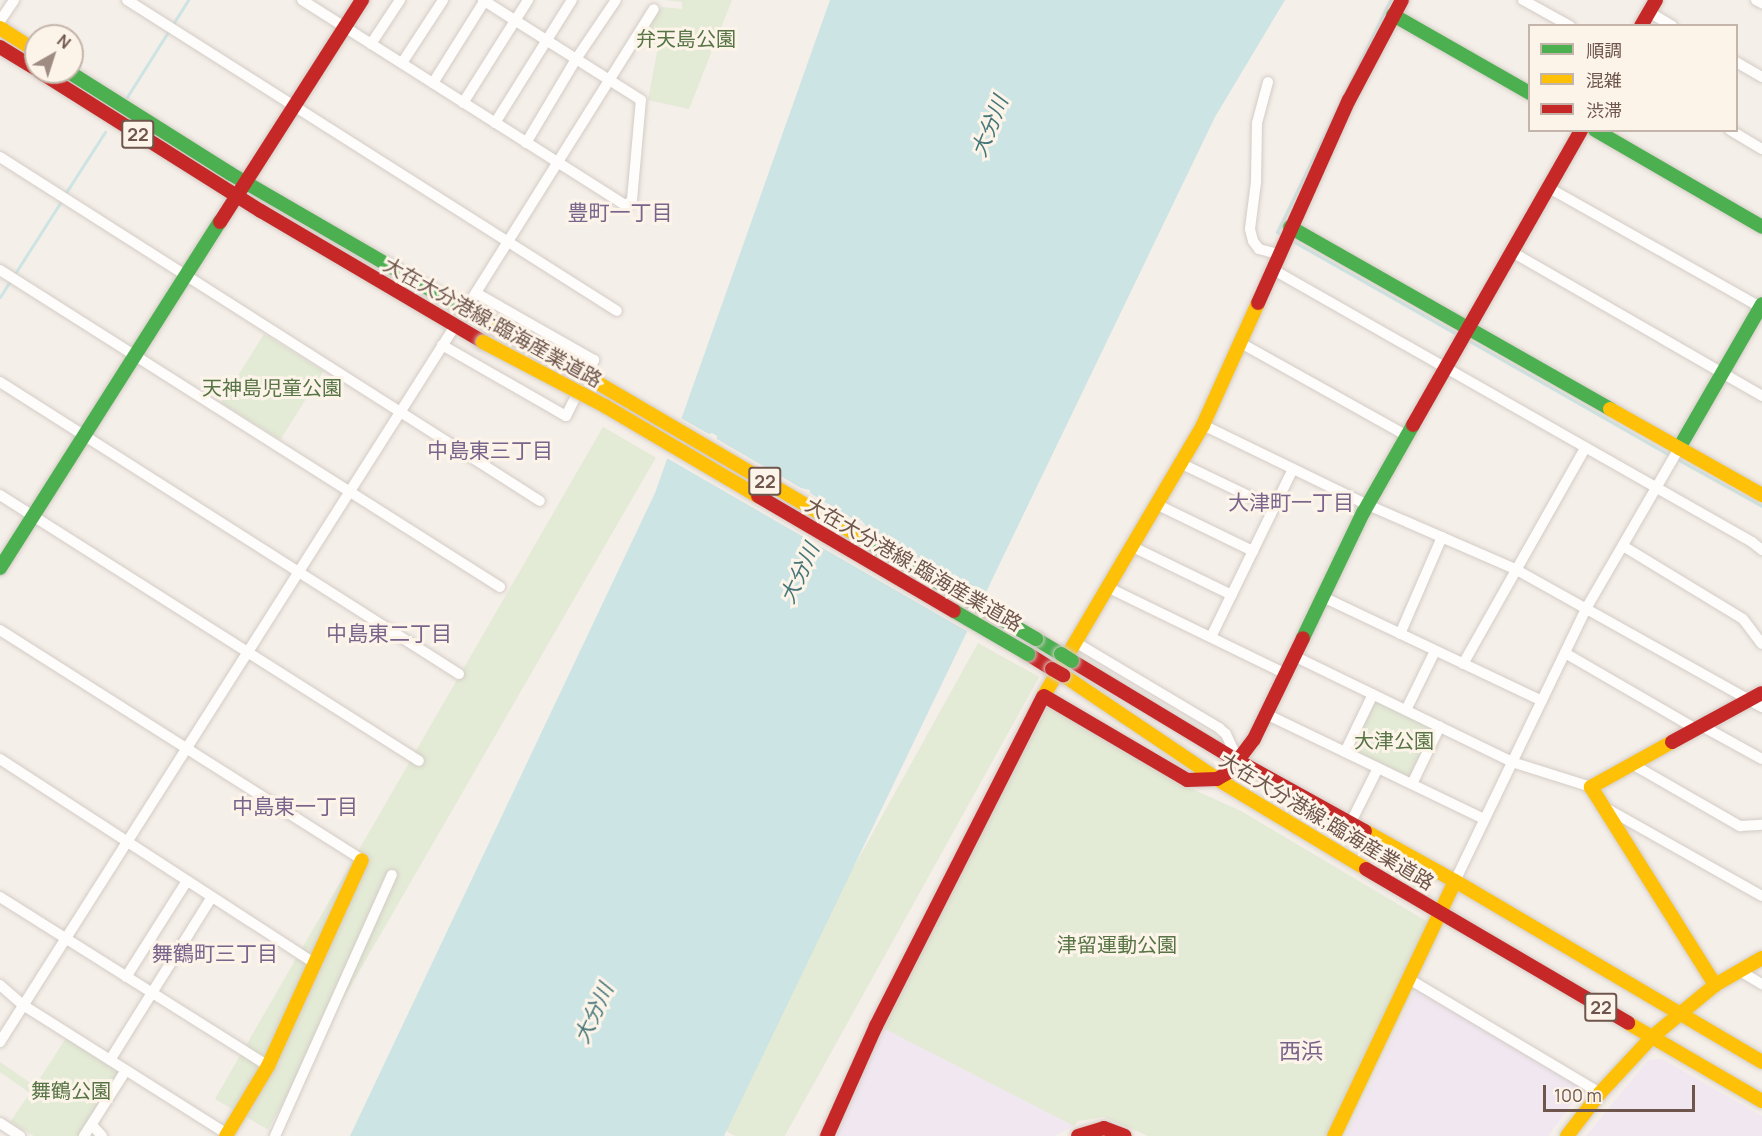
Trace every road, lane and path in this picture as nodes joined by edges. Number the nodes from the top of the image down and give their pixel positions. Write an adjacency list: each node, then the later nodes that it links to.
1 (14, 0): 18 (street)
2 (127, 0): 41 (street)
3 (302, 0): 23 (street)
4 (362, 0): 23 (street)
5 (400, 0): 27 (street)
6 (443, 0): 31 (street)
7 (484, 0): 19 (street); 37 (street)
8 (528, 0): 19 (street)
9 (572, 0): 25 (street)
10 (616, 0): 29 (street)
11 (1402, 0): 17 (street)
12 (1524, 0): 20 (street)
13 (1756, 0): 14 (street)
14 (1762, 3)
15 (1652, 6): 21 (street); 22 (street)
16 (654, 9): 34 (street)
17 (1393, 15): 39 (street); 54 (street)
18 (0, 21)
19 (515, 21): 25 (street); 40 (street)
20 (1566, 24)
21 (1642, 24)
22 (1670, 24)
23 (345, 27): 27 (street); 41 (street)
24 (0, 28): 26 (street)
25 (546, 40): 29 (street); 42 (street)
26 (24, 43)
27 (371, 44): 31 (street)
28 (0, 47): 30 (street)
29 (576, 59): 34 (street); 46 (street)
30 (24, 62)
31 (402, 63): 37 (street)
32 (1738, 63): 33 (street)
33 (1762, 77)
34 (609, 80): 49 (street); 49 (street)
35 (84, 81): 50 (street, 大在大分港線;臨海産業道路 / 22)
36 (1268, 82): 54 (street)
37 (433, 83): 40 (street)
38 (59, 84): 52 (street, 大在大分港線;臨海産業道路 / 22)
39 (1528, 92)
40 (464, 103): 42 (street)
41 (295, 106): 50 (street); 55 (street)
42 (495, 123): 46 (street)
43 (1580, 132): 51 (street)
44 (1598, 132): 53 (street)
45 (1733, 132): 47 (street)
46 (526, 143): 49 (street)
47 (1762, 149)
48 (0, 157): 59 (street)
49 (558, 163): 55 (street)
50 (246, 184): 52 (street); 62 (street, 大在大分港線;臨海産業道路 / 22)
51 (1549, 188): 56 (street); 61 (street)
52 (236, 196): 59 (street); 64 (street, 大在大分港線;臨海産業道路 / 22)
53 (1762, 227)
54 (1285, 238): 57 (street); 65 (street)
55 (508, 242): 60 (street); 63 (street)
56 (1512, 252): 65 (street); 70 (street)
57 (1272, 269): 66 (street); 69 (street)
58 (8, 275): 68 (street)
59 (186, 275): 68 (street); 73 (street)
60 (476, 293): 62 (street); 67 (street)
61 (1761, 305): 70 (street)
62 (465, 310): 127 (street, 大在大分港線;臨海産業道路 / 22, bridge)
63 (617, 311)
64 (454, 326): 67 (street); 132 (street, 大在大分港線;臨海産業道路 / 22, bridge)
65 (1465, 334): 69 (street); 78 (street)
66 (1239, 342): 74 (street); 76 (street)
67 (442, 345): 73 (street)
68 (135, 355): 75 (street); 82 (street)
69 (1446, 368): 76 (street); 77 (street)
70 (1722, 373): 72 (street); 78 (street)
71 (0, 382): 75 (street)
72 (1762, 396)
73 (399, 411): 82 (street); 85 (street)
74 (1203, 424): 79 (street); 80 (street)
75 (84, 435): 89 (street); 97 (street)
76 (1407, 436): 87 (street)
77 (1586, 447): 81 (street); 96 (street)
78 (1675, 454): 81 (street); 84 (street)
79 (1180, 463): 86 (street); 88 (street)
80 (1293, 469): 87 (street); 88 (street)
81 (1656, 487): 92 (street); 93 (street)
82 (349, 491): 97 (street); 98 (street)
83 (0, 495): 89 (street)
84 (1762, 495)
85 (540, 501)
86 (1156, 504): 91 (street); 94 (street)
87 (1368, 505): 90 (street); 101 (street)
88 (1274, 508): 94 (street)
89 (33, 516): 95 (street); 109 (street)
90 (1442, 537): 96 (street); 104 (street)
91 (1131, 546): 99 (street); 100 (street)
92 (1623, 546): 102 (street); 107 (street)
93 (1762, 550)
94 (1253, 551): 100 (street)
95 (0, 568)
96 (1515, 569): 102 (street); 112 (street)
97 (298, 571): 109 (street); 113 (street)
98 (500, 587)
99 (1107, 587): 105 (street); 106 (street)
100 (1232, 595): 105 (street)
101 (1323, 597): 104 (street); 111 (street)
102 (1587, 608): 110 (street); 117 (street)
103 (0, 630): 123 (street)
104 (1400, 634): 108 (street)
105 (1211, 638): 114 (street)
106 (1075, 642): 116 (street); 127 (street)
107 (1762, 644)
108 (1435, 651): 112 (street); 119 (street)
109 (247, 652): 123 (street); 126 (street)
110 (1565, 654): 118 (street); 122 (street)
111 (1294, 656): 114 (street); 115 (street)
112 (1463, 664): 118 (street)
113 (459, 674)
114 (1286, 674): 120 (street)
115 (1373, 694): 119 (street); 124 (street)
116 (1044, 696): 132 (street); 175 (street)
117 (1758, 700): 122 (street)
118 (1542, 701): 128 (street)
119 (1406, 710): 121 (street)
120 (1266, 714): 124 (street); 127 (street)
121 (1440, 726): 128 (street); 133 (street)
122 (1699, 727): 125 (street); 129 (street)
123 (186, 748): 139 (street); 140 (street)
124 (1345, 752): 131 (street)
125 (1762, 759)
126 (419, 761)
127 (1238, 761): 132 (street); 137 (street, 大在大分港線;臨海産業道路 / 22)
128 (1512, 762): 134 (street); 136 (street)
129 (1632, 764): 134 (street); 138 (street)
130 (2, 765): 139 (street)
131 (1378, 768): 133 (street); 137 (street)
132 (1217, 779): 147 (street, 大在大分港線;臨海産業道路 / 22)
133 (1412, 784): 136 (street)
134 (1591, 787): 135 (street)
135 (1604, 807): 144 (street); 156 (street)
136 (1484, 819): 143 (street)
137 (1351, 822): 143 (street, 大在大分港線;臨海産業道路 / 22)
138 (1762, 825)
139 (127, 841): 142 (street); 148 (street)
140 (362, 860): 150 (street)
141 (392, 875): 174 (street)
142 (187, 880): 146 (street); 152 (street)
143 (1455, 881): 147 (street); 159 (street, 大在大分港線;臨海産業道路 / 22)
144 (1762, 896)
145 (0, 897): 148 (street)
146 (212, 897): 150 (street); 157 (street)
147 (1440, 913): 153 (street); 160 (street, 大在大分港線;臨海産業道路 / 22)
148 (65, 938): 152 (street); 158 (street)
149 (1762, 958): 151 (street)
150 (314, 962): 164 (street)
151 (1740, 971): 154 (street); 156 (street)
152 (126, 977): 157 (street)
153 (1409, 979): 166 (street); 178 (street)
154 (1762, 984)
155 (0, 985): 158 (street)
156 (1714, 985): 159 (street)
157 (152, 993): 162 (street); 164 (street)
158 (23, 1005): 161 (street); 162 (street)
159 (1680, 1014): 160 (street); 163 (street, 大在大分港線;臨海産業道路 / 22)
160 (1652, 1037): 166 (street); 167 (street, 大在大分港線;臨海産業道路 / 22)
161 (0, 1042)
162 (110, 1060): 165 (street)
163 (1762, 1062)
164 (268, 1066): 170 (street)
165 (126, 1070): 169 (street); 170 (street)
166 (1600, 1093): 179 (street)
167 (1762, 1101)
168 (1, 1125): 171 (street)
169 (92, 1125): 172 (street); 173 (street)
170 (226, 1135)
171 (20, 1136)
172 (84, 1136)
173 (102, 1136)
174 (275, 1136)
175 (827, 1136)
176 (1078, 1136): 177 (street)
177 (1125, 1136)
178 (1334, 1136)
179 (1567, 1136)

